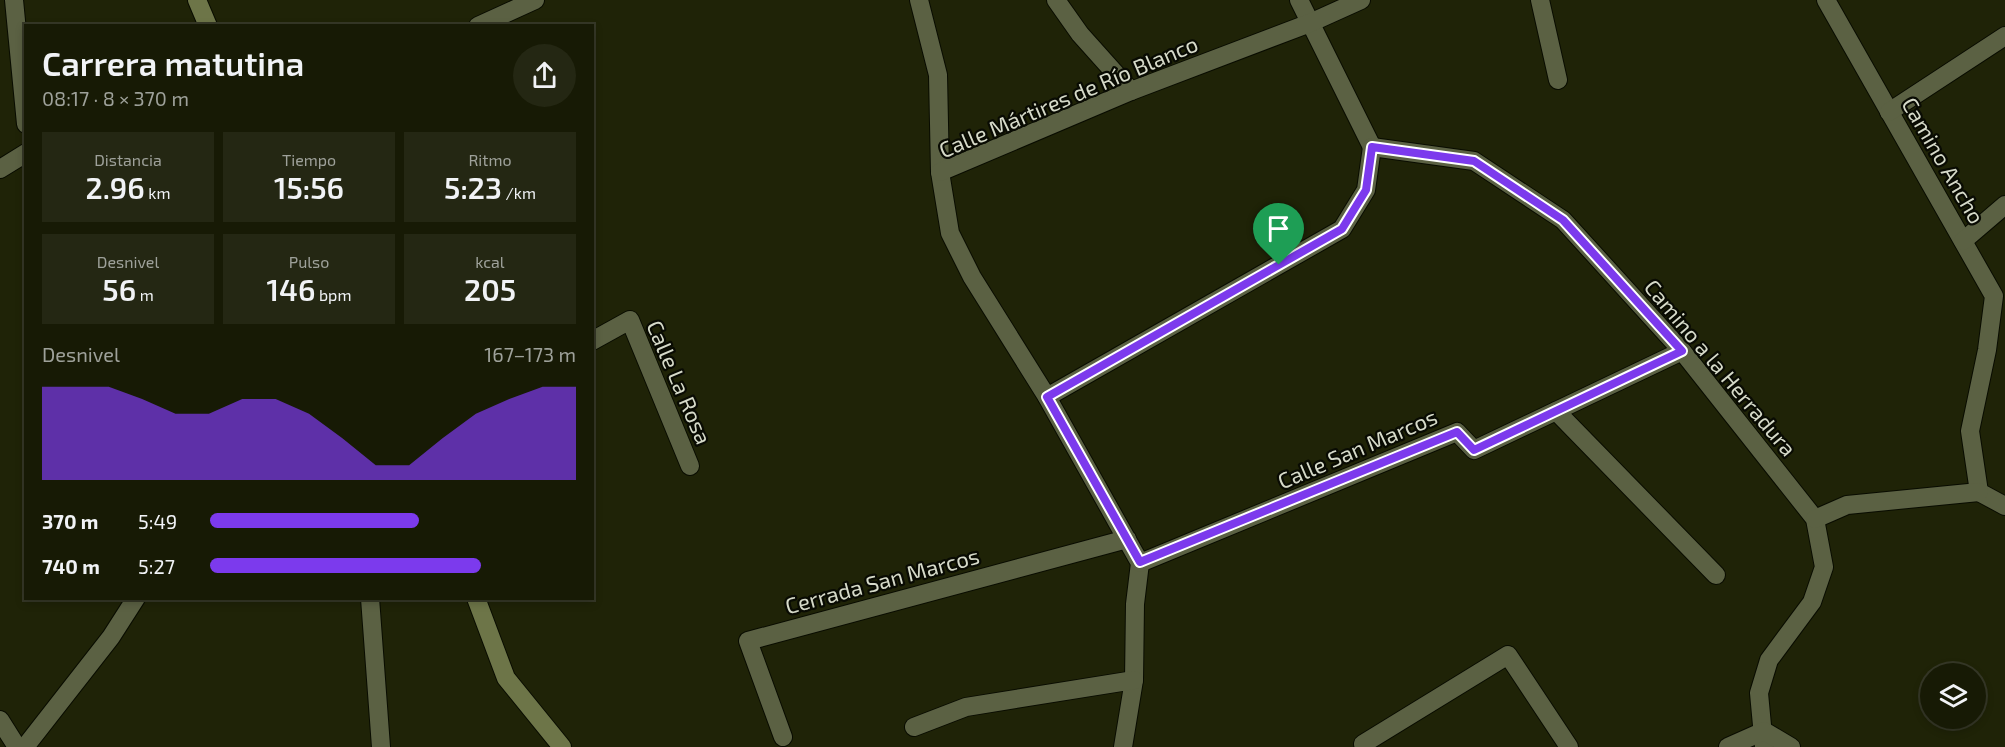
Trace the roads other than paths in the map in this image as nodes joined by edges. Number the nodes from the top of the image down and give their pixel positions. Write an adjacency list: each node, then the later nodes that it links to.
1 (14, 0): 16 (street)
2 (197, 0): 11 (street)
3 (535, 0): 12 (street)
4 (919, 0): 21 (street)
5 (1056, 0): 15 (street)
6 (1299, 0): 10 (street)
7 (1361, 0): 10 (street, Calle Mártires de Río Blanco)
8 (1540, 0): 14 (street)
9 (1826, 0): 17 (street, Camino Ancho)
10 (1310, 23): 15 (street, Calle Mártires de Río Blanco); 18 (street)
11 (207, 24)
12 (482, 24)
13 (2005, 36): 17 (street)
14 (1558, 80)
15 (1131, 91): 21 (street, Calle Mártires de Río Blanco)
16 (24, 103)
17 (1889, 112): 23 (street, Camino Ancho)
18 (1372, 147): 25 (street, Camino a la Herradura); 26 (street)
19 (24, 154): 20 (street)
20 (0, 169)
21 (940, 172): 26 (street, Calle Mártires de Río Blanco)
22 (2005, 205): 23 (street)
23 (1963, 241): 29 (street, Camino Ancho)
24 (594, 340): 28 (street, Calle La Rosa)
25 (1682, 351): 27 (street, Calle San Marcos); 31 (street, Camino a la Herradura)
26 (1047, 397): 32 (street, Calle Mártires de Río Blanco)
27 (1556, 411): 33 (street, Calle San Marcos); 34 (street)
28 (690, 466)
29 (1979, 492): 30 (street); 31 (street)
30 (2005, 506)
31 (1815, 519): 42 (street, Camino a la Herradura)
32 (1127, 539): 33 (street, Calle Mártires de Río Blanco); 41 (street, Cerrada San Marcos)
33 (1140, 562): 38 (street)
34 (1716, 575)
35 (135, 600): 45 (street)
36 (370, 600): 46 (street)
37 (477, 600): 47 (street)
38 (1134, 680): 40 (street); 48 (street)
39 (0, 720): 44 (street)
40 (914, 727)
41 (783, 736)
42 (1764, 739): 50 (street); 51 (street)
43 (1363, 744): 49 (street)
44 (17, 747)
45 (25, 747)
46 (381, 747)
47 (562, 747)
48 (1123, 747)
49 (1569, 747)
50 (1728, 747)
51 (1791, 747)

